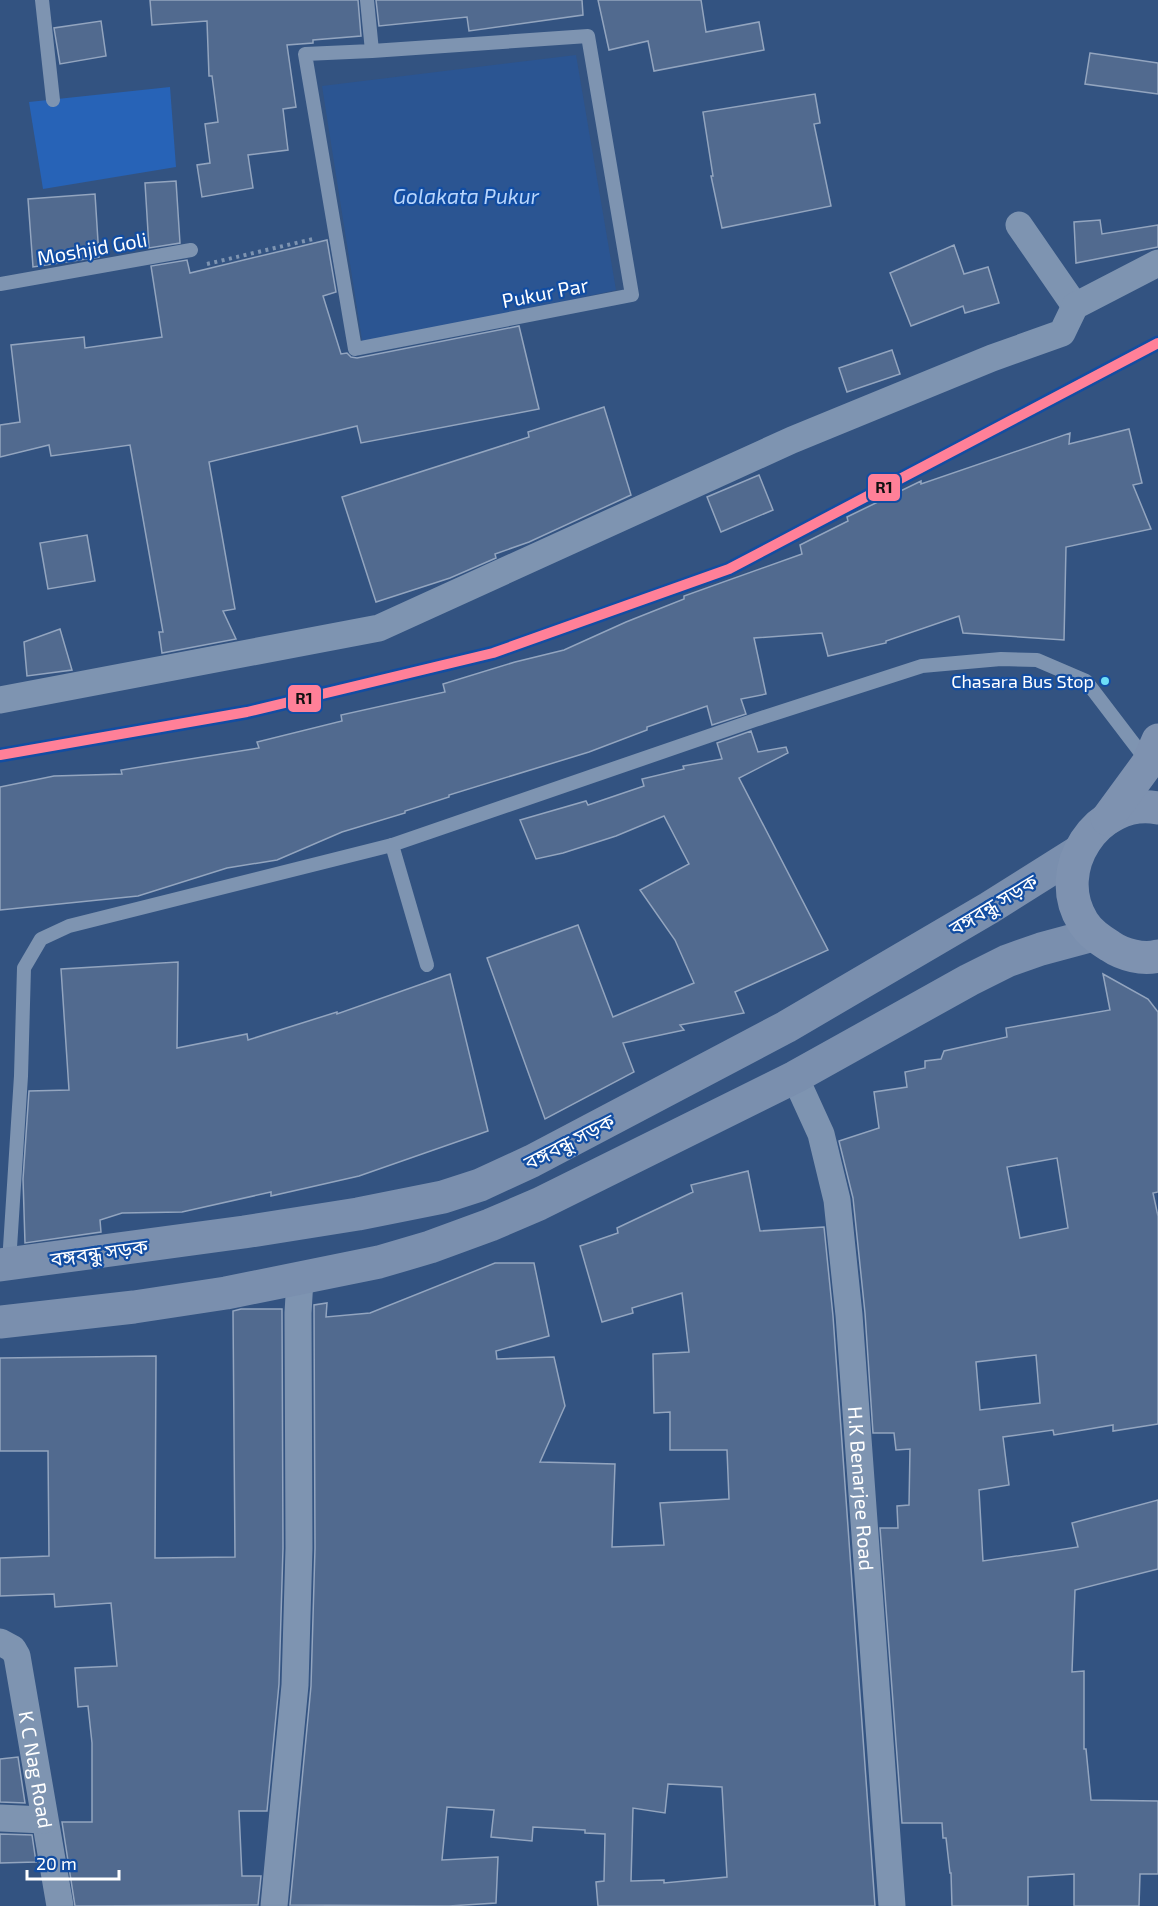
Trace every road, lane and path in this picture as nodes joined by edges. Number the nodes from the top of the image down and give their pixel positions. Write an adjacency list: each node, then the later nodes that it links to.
1 (42, 0): 4 (lane)
2 (367, 0): 3 (lane)
3 (372, 51): 6 (lane, Pukur Par); 6 (lane, Pukur Par)
4 (53, 100)
5 (1019, 225): 10 (street)
6 (335, 234): 7 (path)
7 (191, 250): 9 (lane, Moshjid Goli)
8 (1158, 263): 10 (street)
9 (0, 284)
10 (1075, 306): 11 (street)
11 (0, 700)
12 (1153, 751): 14 (highway); 15 (lane)
13 (1158, 808): 14 (highway)
14 (1107, 819): 16 (highway)
15 (392, 845): 19 (lane); 21 (lane)
16 (1078, 852): 17 (highway); 21 (main road, বঙ্গবন্ধু সড়ক)
17 (1093, 935): 18 (highway); 20 (main road)
18 (1158, 956)
19 (427, 965)
20 (795, 1077): 22 (main road); 29 (street, H.K Benarjee Road)
21 (4, 1265)
22 (300, 1279): 23 (main road); 28 (street)
23 (0, 1322)
24 (0, 1641): 26 (street, K C Nag Road)
25 (0, 1818): 26 (street)
26 (44, 1820): 27 (street, K C Nag Road)
27 (60, 1906)
28 (274, 1906)
29 (892, 1906)

